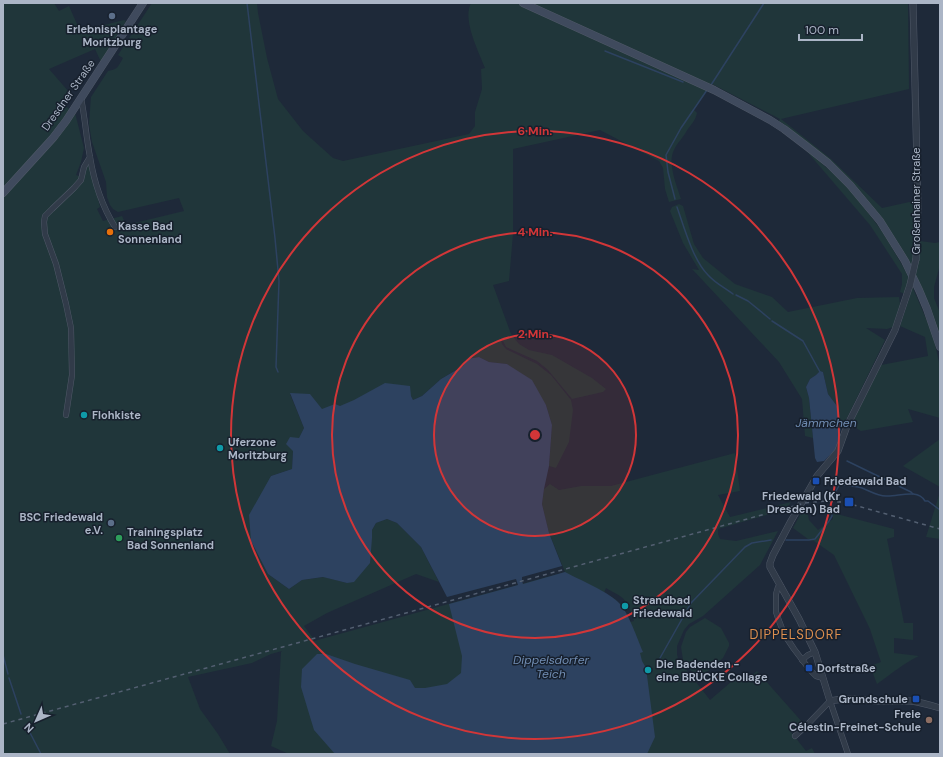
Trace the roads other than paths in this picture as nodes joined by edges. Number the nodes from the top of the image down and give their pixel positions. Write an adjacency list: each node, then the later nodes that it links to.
1 (143, 3): 4 (main road, Dresdner Straße)
2 (523, 3): 8 (main road)
3 (913, 3): 10 (street, Großenhainer Straße, bridge)
4 (81, 98): 5 (street); 6 (main road, Dresdner Straße)
5 (90, 157): 7 (street); 9 (street)
6 (3, 193)
7 (115, 227)
8 (940, 347)
9 (66, 415)
10 (781, 586): 11 (street, Großenhainer Straße); 12 (street)
11 (814, 652): 12 (street); 13 (street, Großenhainer Straße)
12 (802, 660): 13 (street)
13 (823, 678): 14 (street, Großenhainer Straße)
14 (830, 701): 15 (street); 16 (street); 17 (street, Großenhainer Straße)
15 (940, 708)
16 (795, 736)
17 (848, 754)

